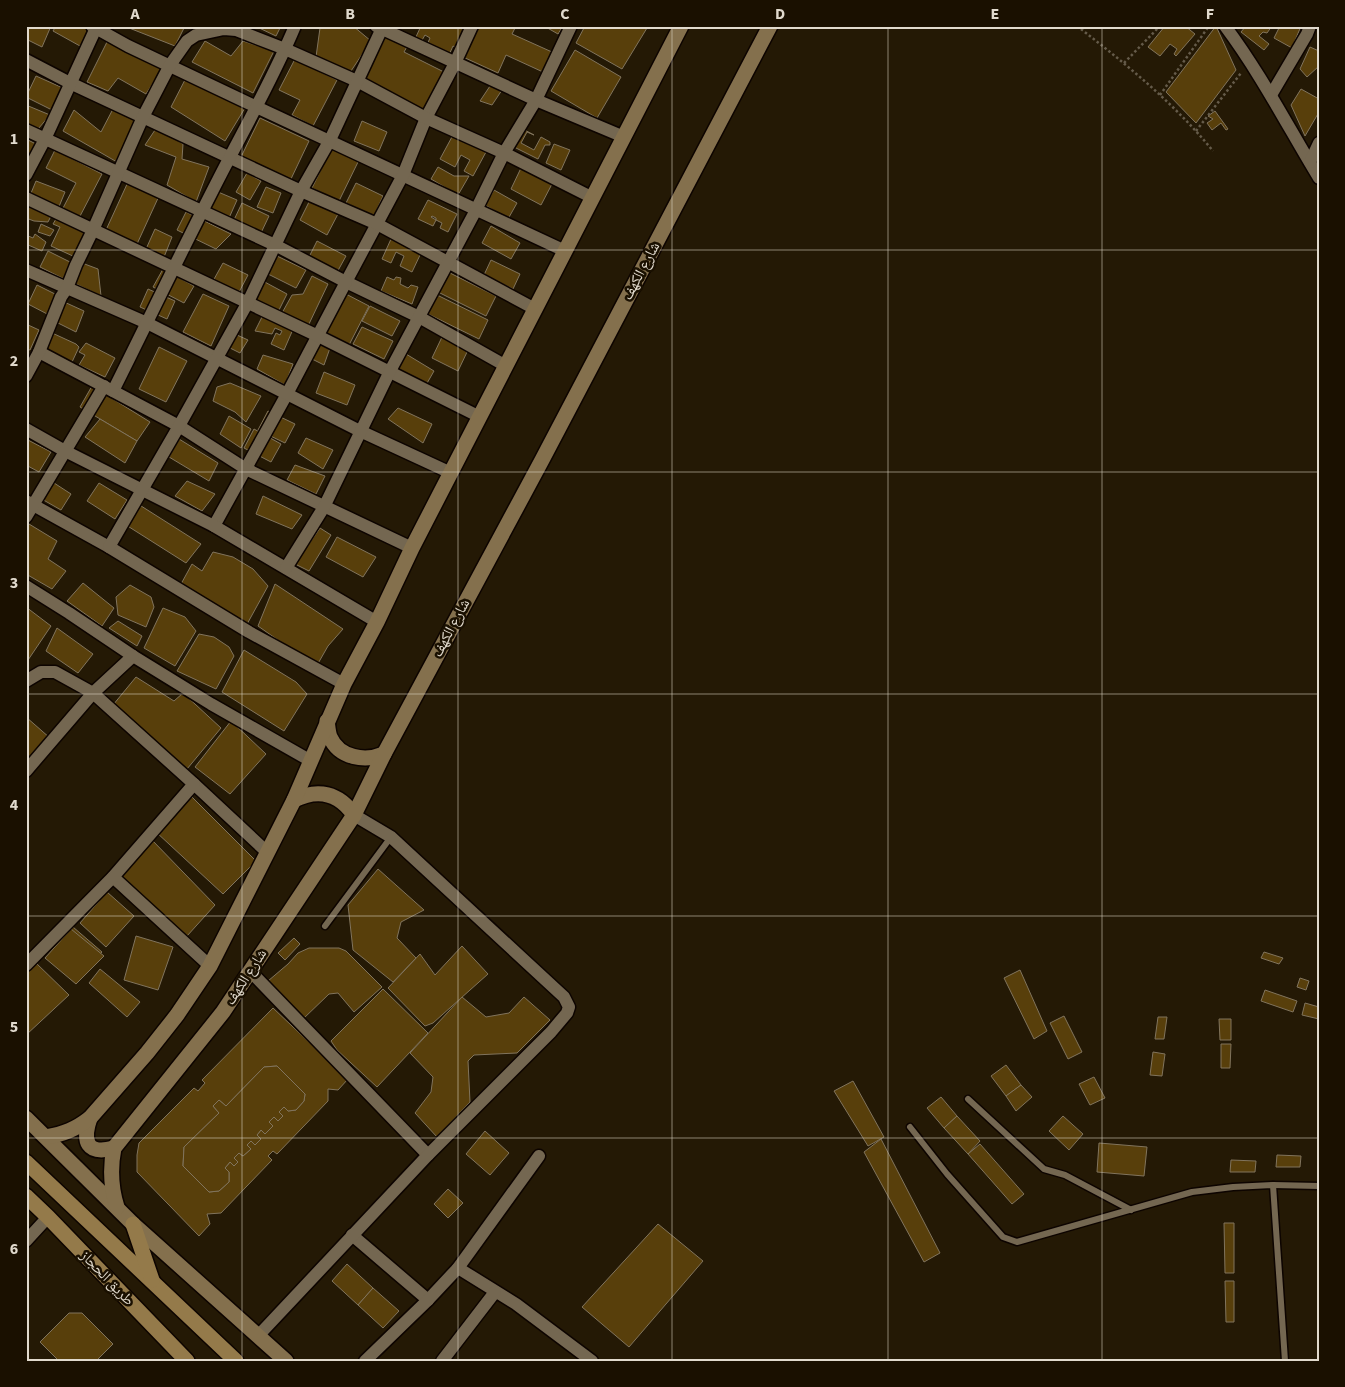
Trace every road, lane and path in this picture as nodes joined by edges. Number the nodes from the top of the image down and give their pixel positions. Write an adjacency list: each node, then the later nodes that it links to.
1 (295, 26): 13 (street)
2 (472, 26): 16 (street)
3 (572, 26): 23 (street)
4 (681, 26): 29 (main road)
5 (770, 26): 89 (main road, شارع الكهف)
6 (1078, 26): 17 (path)
7 (1160, 26): 17 (path)
8 (1209, 26): 22 (path)
9 (94, 27): 18 (street); 20 (street)
10 (381, 27): 16 (street); 19 (street)
11 (1226, 27): 15 (street)
12 (1312, 33): 21 (street)
13 (285, 49): 18 (street); 19 (street); 24 (street)
14 (26, 60): 20 (street)
15 (1250, 61): 21 (street); 28 (path)
16 (455, 63): 23 (street); 26 (street)
17 (1124, 63): 22 (path)
18 (170, 65): 24 (street); 25 (street)
19 (357, 81): 26 (street); 31 (street)
20 (70, 83): 25 (street); 30 (street)
21 (1271, 95): 36 (street)
22 (1160, 96): 28 (path)
23 (536, 100): 29 (street); 34 (street)
24 (257, 107): 31 (street); 35 (street)
25 (143, 117): 35 (street); 37 (street)
26 (426, 118): 34 (street); 39 (street)
27 (26, 130): 30 (street)
28 (1196, 131): 33 (path)
29 (624, 138): 43 (main road)
30 (44, 139): 37 (street); 38 (street)
31 (330, 140): 39 (street); 41 (street)
32 (1319, 143): 36 (street)
33 (1213, 151)
34 (504, 153): 43 (street); 44 (street)
35 (231, 158): 41 (street); 45 (street)
36 (1310, 162): 40 (street)
37 (118, 174): 45 (street); 47 (street)
38 (26, 175)
39 (403, 175): 44 (street); 46 (street)
40 (1319, 178)
41 (301, 191): 46 (street); 48 (street)
42 (26, 198): 47 (street)
43 (593, 198): 49 (main road)
44 (476, 210): 49 (street); 50 (street)
45 (203, 212): 48 (street); 51 (street)
46 (377, 224): 50 (street); 53 (street)
47 (93, 230): 51 (street); 54 (street)
48 (275, 245): 53 (street); 55 (street)
49 (565, 252): 56 (main road)
50 (448, 263): 56 (street); 57 (street)
51 (173, 268): 55 (street); 58 (street)
52 (26, 270): 54 (street)
53 (346, 282): 57 (street); 59 (street)
54 (67, 288): 58 (street); 60 (street)
55 (248, 302): 59 (street); 61 (street)
56 (536, 309): 62 (main road)
57 (419, 316): 62 (street); 63 (street)
58 (147, 323): 61 (street); 65 (street)
59 (318, 336): 63 (street); 66 (street)
60 (38, 352): 64 (street); 65 (street)
61 (216, 358): 66 (street); 68 (street)
62 (506, 366): 67 (main road)
63 (390, 371): 67 (street); 70 (street)
64 (26, 376)
65 (108, 389): 68 (street); 71 (street)
66 (287, 394): 70 (street); 72 (street)
67 (480, 417): 73 (main road)
68 (179, 426): 72 (street); 74 (street)
69 (26, 429): 71 (street)
70 (360, 431): 73 (street); 76 (street)
71 (65, 451): 74 (street); 75 (street)
72 (246, 469): 76 (street); 78 (street)
73 (451, 473): 80 (main road)
74 (141, 490): 78 (street); 79 (street)
75 (30, 503): 77 (street); 79 (street)
76 (324, 507): 80 (street); 81 (street)
77 (26, 517)
78 (214, 526): 81 (street)
79 (109, 547): 86 (street)
80 (412, 548): 83 (main road)
81 (286, 568): 83 (street)
82 (26, 586): 84 (street)
83 (377, 622): 86 (main road)
84 (133, 656): 87 (street); 90 (street)
85 (26, 681): 87 (street)
86 (344, 684): 88 (main road)
87 (93, 693): 91 (street); 92 (street)
88 (327, 721): 89 (main road); 90 (main road)
89 (384, 754): 94 (main road, شارع الكهف)
90 (311, 761): 93 (main road)
91 (26, 771)
92 (194, 784): 96 (street); 97 (street)
93 (294, 800): 94 (main road); 96 (main road)
94 (354, 815): 95 (street); 101 (main road, شارع الكهف)
95 (390, 837): 98 (lane); 108 (street)
96 (268, 853): 100 (main road)
97 (113, 877): 99 (street); 100 (street)
98 (325, 926)
99 (26, 965)
100 (210, 966): 104 (main road)
101 (250, 971): 107 (main road, شارع الكهف); 108 (street)
102 (968, 1099): 115 (lane)
103 (26, 1118): 106 (main road)
104 (90, 1118): 106 (main road); 107 (main road)
105 (910, 1127): 115 (lane)
106 (46, 1137): 114 (main road)
107 (114, 1148): 114 (main road)
108 (428, 1154): 118 (street)
109 (539, 1156): 120 (street)
110 (26, 1162): 121 (main road, طريق الحجاز)
111 (1273, 1185): 112 (lane); 115 (lane); 131 (lane)
112 (1319, 1186)
113 (26, 1196): 116 (main road, طريق الحجاز)
114 (117, 1207): 117 (main road)
115 (1131, 1210)
116 (48, 1217): 119 (street); 125 (main road, طريق الحجاز)
117 (133, 1224): 121 (main road); 124 (main road)
118 (352, 1235): 123 (street); 124 (street)
119 (26, 1241)
120 (458, 1268): 122 (street); 123 (street)
121 (153, 1282): 126 (main road, طريق الحجاز)
122 (495, 1292): 129 (street); 130 (street)
123 (428, 1300): 128 (street)
124 (258, 1336): 127 (main road)
125 (187, 1361)
126 (236, 1361)
127 (286, 1361)
128 (365, 1361)
129 (442, 1361)
130 (592, 1361)
131 (1285, 1361)

